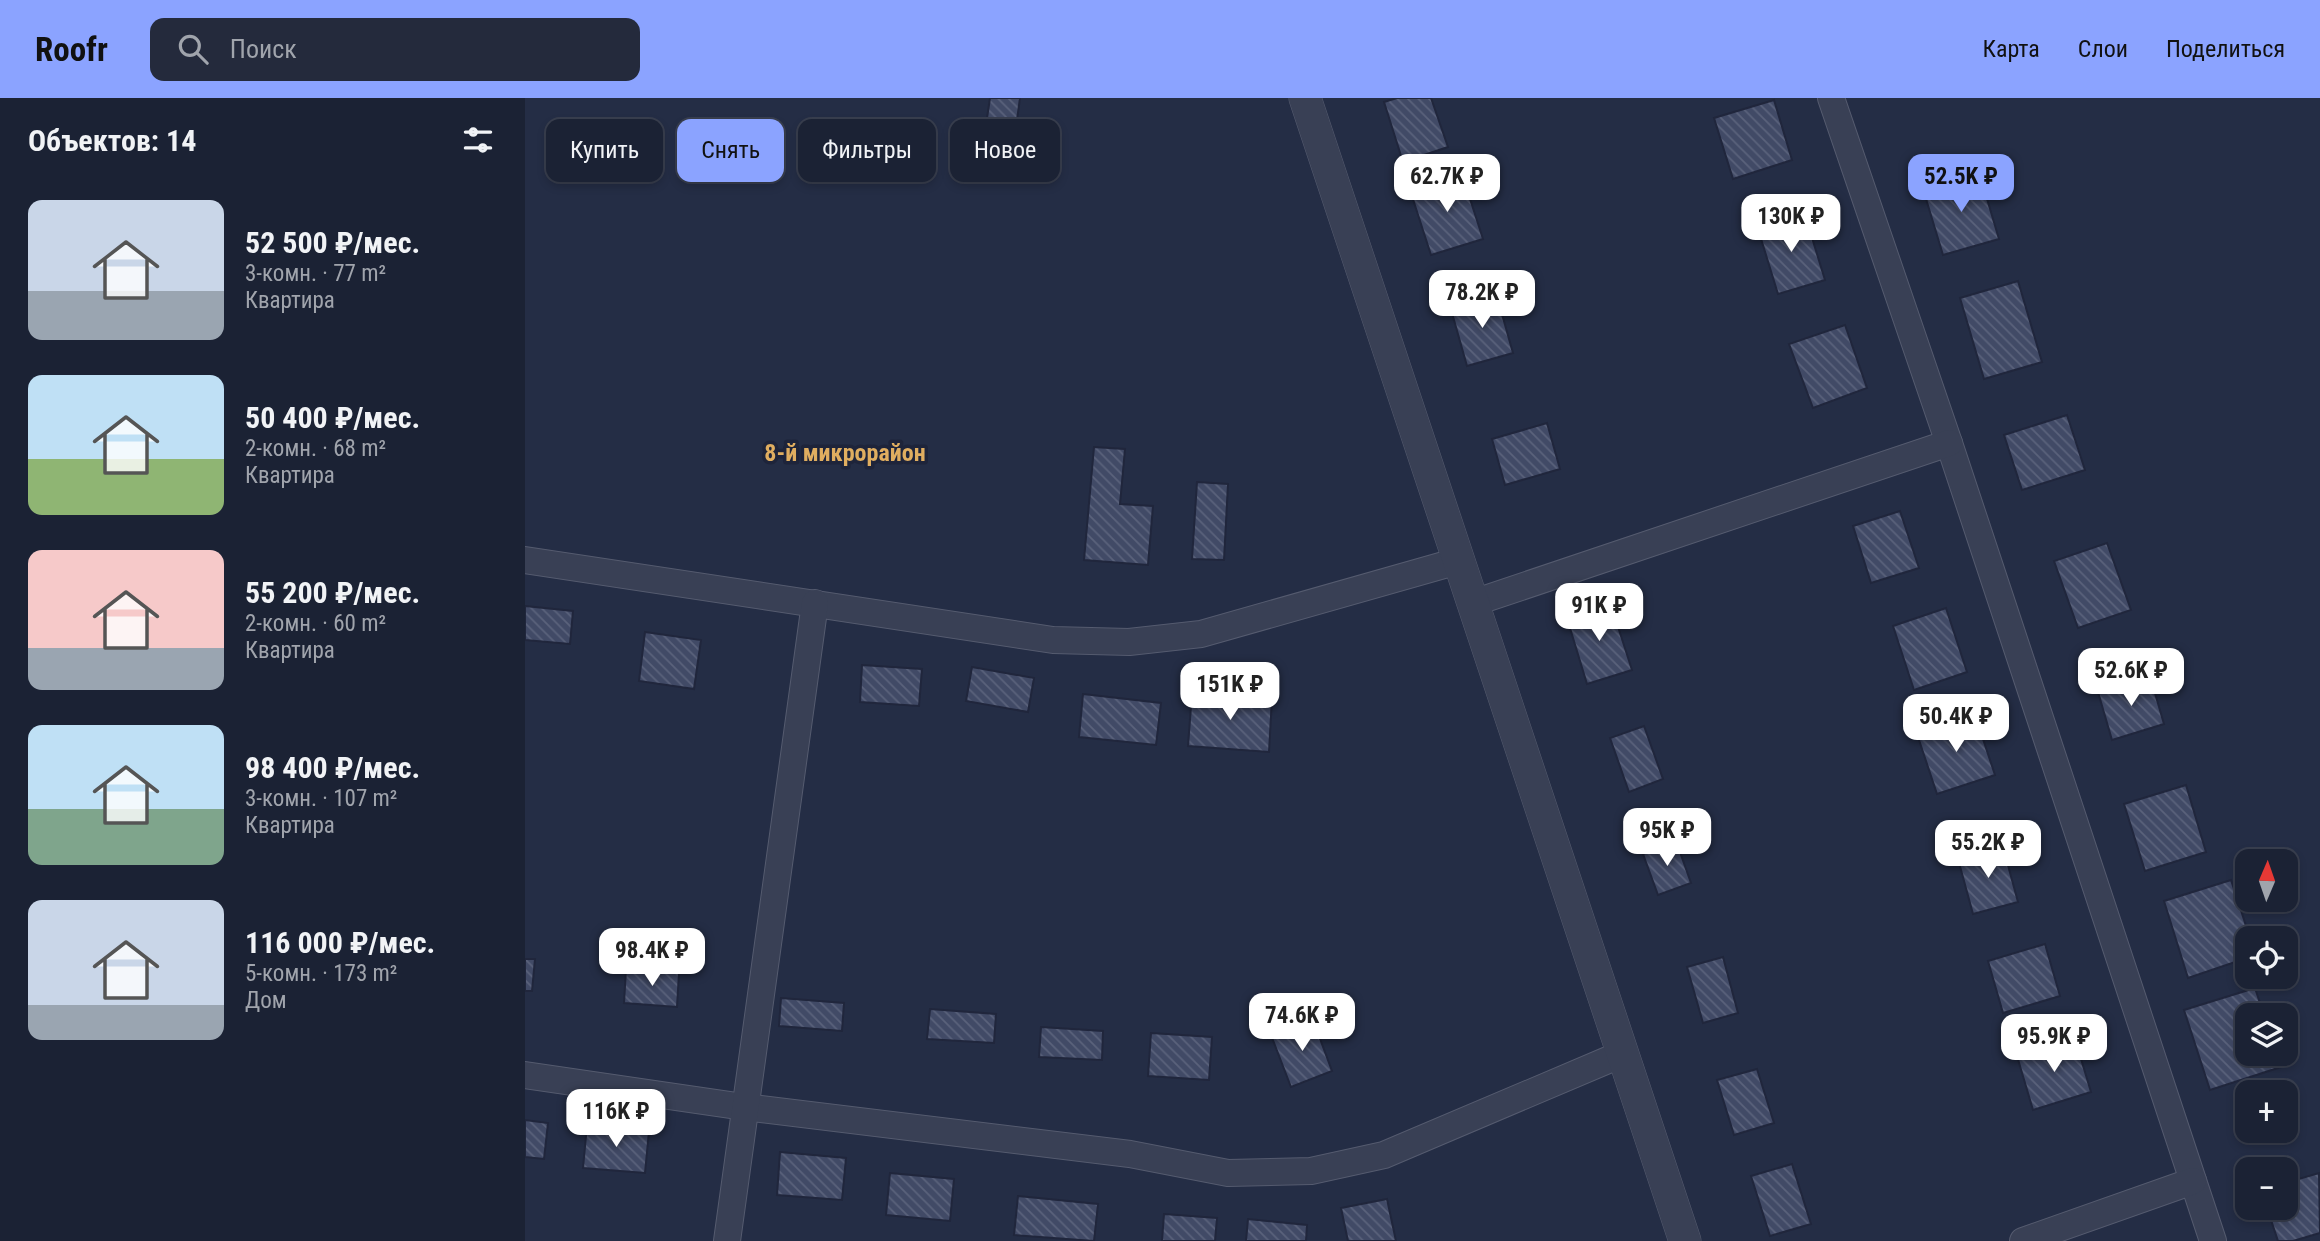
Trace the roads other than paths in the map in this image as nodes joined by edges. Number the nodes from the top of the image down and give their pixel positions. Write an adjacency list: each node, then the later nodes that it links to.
1 (1305, 98): 5 (street)
2 (1831, 98): 3 (street)
3 (1949, 443): 7 (street); 11 (street)
4 (525, 561): 6 (street)
5 (1458, 561): 6 (street); 7 (street)
6 (815, 603): 10 (street)
7 (1473, 603): 8 (street)
8 (1622, 1054): 10 (street); 13 (street)
9 (525, 1075): 10 (street)
10 (744, 1107): 12 (street)
11 (2193, 1181): 14 (street); 15 (street)
12 (727, 1241)
13 (1685, 1241)
14 (2023, 1241)
15 (2213, 1241)

